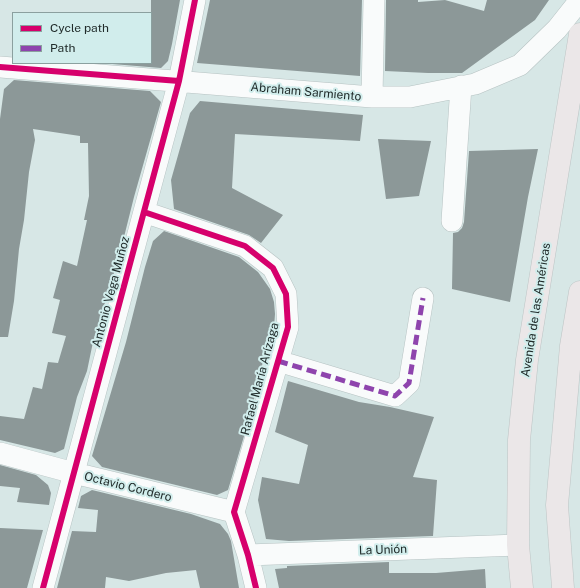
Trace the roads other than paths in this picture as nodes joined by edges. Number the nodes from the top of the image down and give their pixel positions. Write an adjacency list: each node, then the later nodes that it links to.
1 (195, 0): 6 (street, Antonio Vega Muñoz)
2 (374, 0): 8 (street)
3 (580, 0): 7 (street, Abraham Sarmiento)
4 (580, 34): 17 (main road, Avenida de las Américas)
5 (0, 67): 6 (street, Abraham Sarmiento)
6 (179, 81): 8 (street, Abraham Sarmiento); 9 (street, Antonio Vega Muñoz)
7 (461, 86): 8 (street, Abraham Sarmiento); 10 (street)
8 (372, 98)
9 (144, 212): 13 (street, Rafael María Arízaga); 15 (street, Antonio Vega Muñoz)
10 (452, 221)
11 (580, 292): 22 (main road)
12 (423, 298): 13 (street)
13 (278, 361): 16 (street, Rafael María Arízaga)
14 (0, 453): 15 (street, Octavio Cordero)
15 (74, 473): 16 (street, Octavio Cordero); 19 (street, Antonio Vega Muñoz)
16 (234, 512): 18 (street)
17 (518, 545): 18 (street, La Unión); 21 (main road, Avenida de las Américas)
18 (248, 555): 20 (street)
19 (43, 588)
20 (256, 588)
21 (522, 588)
22 (563, 588)

